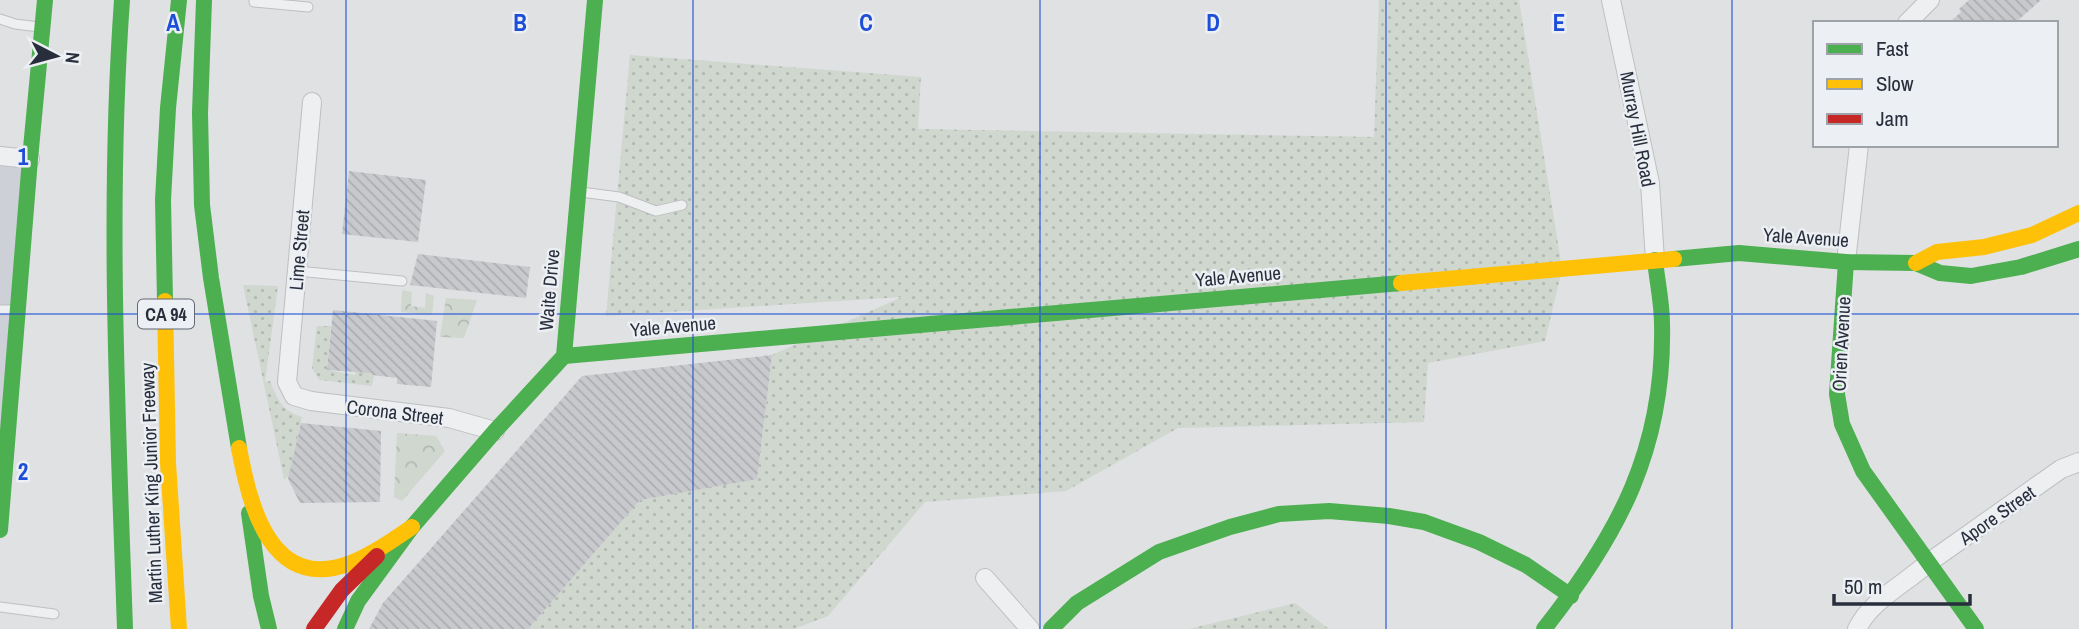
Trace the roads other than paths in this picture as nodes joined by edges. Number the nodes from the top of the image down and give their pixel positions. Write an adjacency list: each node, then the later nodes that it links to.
1 (45, 0): 12 (main road)
2 (122, 0): 40 (main road, Martin Luther King Junior Freeway / CA 94)
3 (179, 0): 41 (main road, Martin Luther King Junior Freeway / CA 94)
4 (204, 0): 31 (main road)
5 (254, 0): 9 (lane)
6 (595, 0): 17 (main road, Waite Drive)
7 (1611, 0): 21 (street, Murray Hill Road)
8 (1930, 0): 11 (street)
9 (308, 7)
10 (0, 19): 12 (lane)
11 (1909, 21)
12 (42, 27): 16 (main road)
13 (312, 102): 24 (street, Lime Street)
14 (1859, 147): 22 (street, Orien Avenue)
15 (0, 156): 16 (street)
16 (30, 159): 27 (main road)
17 (579, 192): 18 (lane); 28 (main road, Waite Drive)
18 (682, 205)
19 (2079, 213): 23 (main road, Yale Avenue)
20 (2079, 249): 23 (main road, Yale Avenue)
21 (1655, 260): 22 (main road, Yale Avenue); 28 (main road, Yale Avenue); 37 (main road)
22 (1846, 262): 23 (main road, Yale Avenue); 35 (main road, Orien Avenue)
23 (1916, 263)
24 (297, 271): 25 (lane); 29 (street, Lime Street)
25 (402, 281)
26 (0, 310): 27 (lane)
27 (18, 310): 34 (main road)
28 (564, 356): 30 (main road, Waite Drive)
29 (295, 396): 30 (street, Corona Street)
30 (495, 431): 33 (main road, Waite Drive)
31 (241, 453): 33 (main road); 42 (main road)
32 (2079, 462): 35 (street, Apore Street)
33 (412, 527): 43 (main road, Waite Drive); 44 (main road, Waite Drive)
34 (0, 530)
35 (1928, 563): 48 (street, Apore Street); 49 (main road, Orien Avenue)
36 (985, 578): 45 (street)
37 (1572, 596): 46 (main road); 47 (main road)
38 (0, 607): 39 (lane)
39 (54, 614)
40 (125, 629)
41 (179, 629)
42 (270, 629)
43 (314, 629)
44 (345, 629)
45 (1030, 629)
46 (1051, 629)
47 (1544, 629)
48 (1857, 629)
49 (1976, 629)

